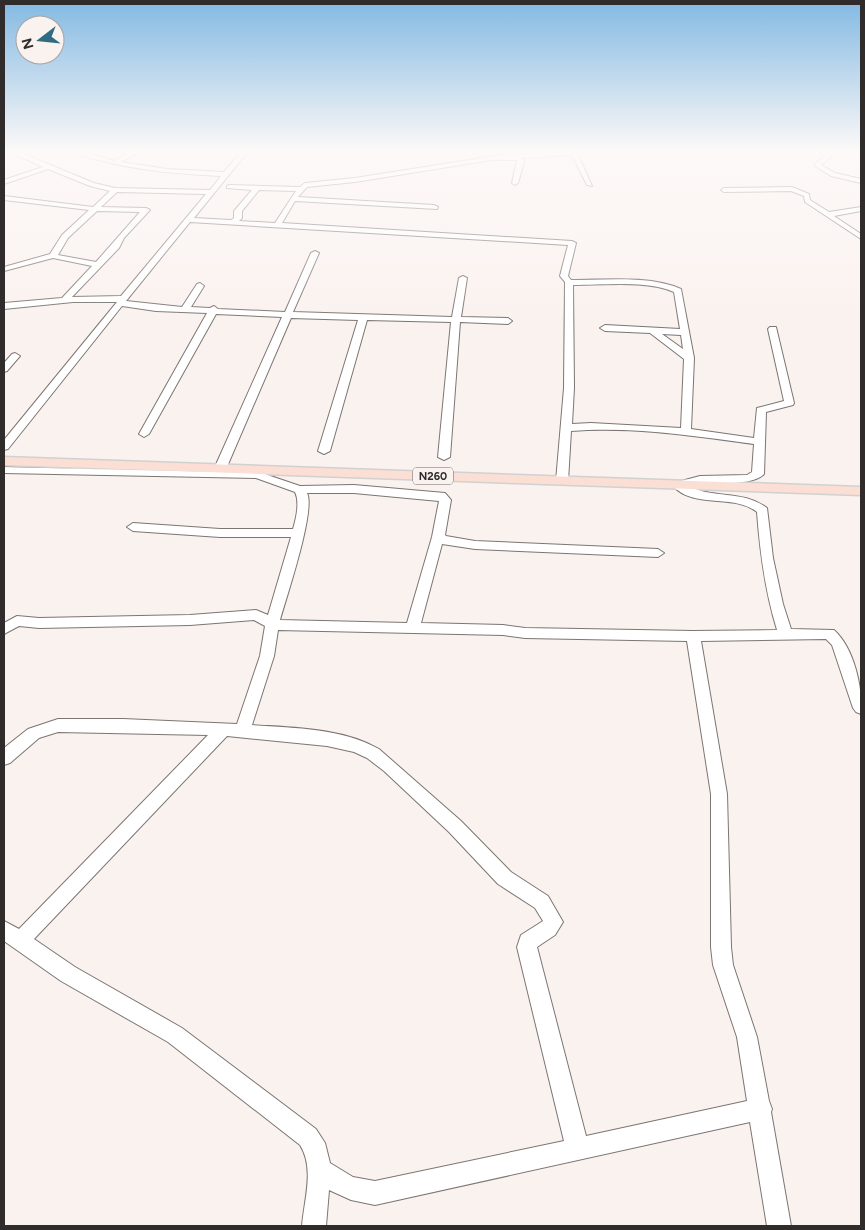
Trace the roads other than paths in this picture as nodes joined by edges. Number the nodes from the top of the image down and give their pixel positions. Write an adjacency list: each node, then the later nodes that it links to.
1 (83, 207): 7 (street)
2 (198, 207): 9 (street)
3 (240, 207): 10 (street)
4 (288, 207): 11 (street)
5 (817, 207): 8 (street)
6 (861, 208): 8 (street)
7 (96, 209): 14 (street); 15 (street)
8 (828, 215): 12 (street)
9 (188, 220): 10 (street); 21 (street)
10 (234, 222): 11 (street)
11 (276, 225): 18 (street)
12 (861, 237)
13 (315, 253): 25 (street)
14 (53, 256): 15 (street); 16 (street)
15 (97, 265): 20 (street)
16 (4, 269)
17 (464, 278): 27 (street)
18 (569, 282): 32 (street); 36 (street)
19 (200, 286): 23 (street)
20 (65, 299): 21 (street); 22 (street)
21 (122, 301): 23 (street); 40 (street)
22 (4, 306)
23 (186, 308): 24 (street)
24 (214, 310): 25 (street); 38 (street)
25 (288, 315): 26 (street); 44 (street)
26 (362, 317): 27 (street); 41 (street)
27 (456, 319): 28 (street); 42 (street)
28 (508, 321)
29 (605, 328): 31 (street)
30 (773, 329): 39 (street)
31 (654, 332): 32 (street); 34 (street)
32 (685, 332): 34 (street)
33 (14, 356): 35 (street)
34 (689, 358): 37 (street)
35 (4, 369)
36 (567, 428): 37 (street); 48 (street)
37 (686, 432): 39 (street)
38 (144, 434)
39 (761, 442): 49 (street)
40 (4, 447)
41 (324, 451)
42 (444, 457)
43 (4, 461): 44 (main road, N260)
44 (220, 469): 46 (main road, N260)
45 (4, 470): 47 (street)
46 (241, 470): 47 (street); 48 (main road, N260)
47 (260, 476): 50 (street)
48 (562, 481): 49 (main road, N260)
49 (678, 485): 51 (main road, N260); 59 (street)
50 (298, 490): 53 (street); 54 (street)
51 (861, 491)
52 (134, 527): 53 (street)
53 (298, 533): 56 (street)
54 (438, 537): 55 (street); 58 (street)
55 (658, 553)
56 (272, 624): 57 (street); 58 (street); 63 (street)
57 (4, 629)
58 (412, 629): 60 (street)
59 (785, 633): 60 (street); 61 (street)
60 (693, 636): 66 (street)
61 (861, 708)
62 (224, 729): 63 (street); 64 (street); 65 (street)
63 (243, 730): 67 (street)
64 (4, 758)
65 (12, 936): 68 (street)
66 (760, 1109): 67 (street); 70 (street)
67 (578, 1150): 68 (street)
68 (320, 1169): 69 (street)
69 (314, 1226)
70 (779, 1226)

